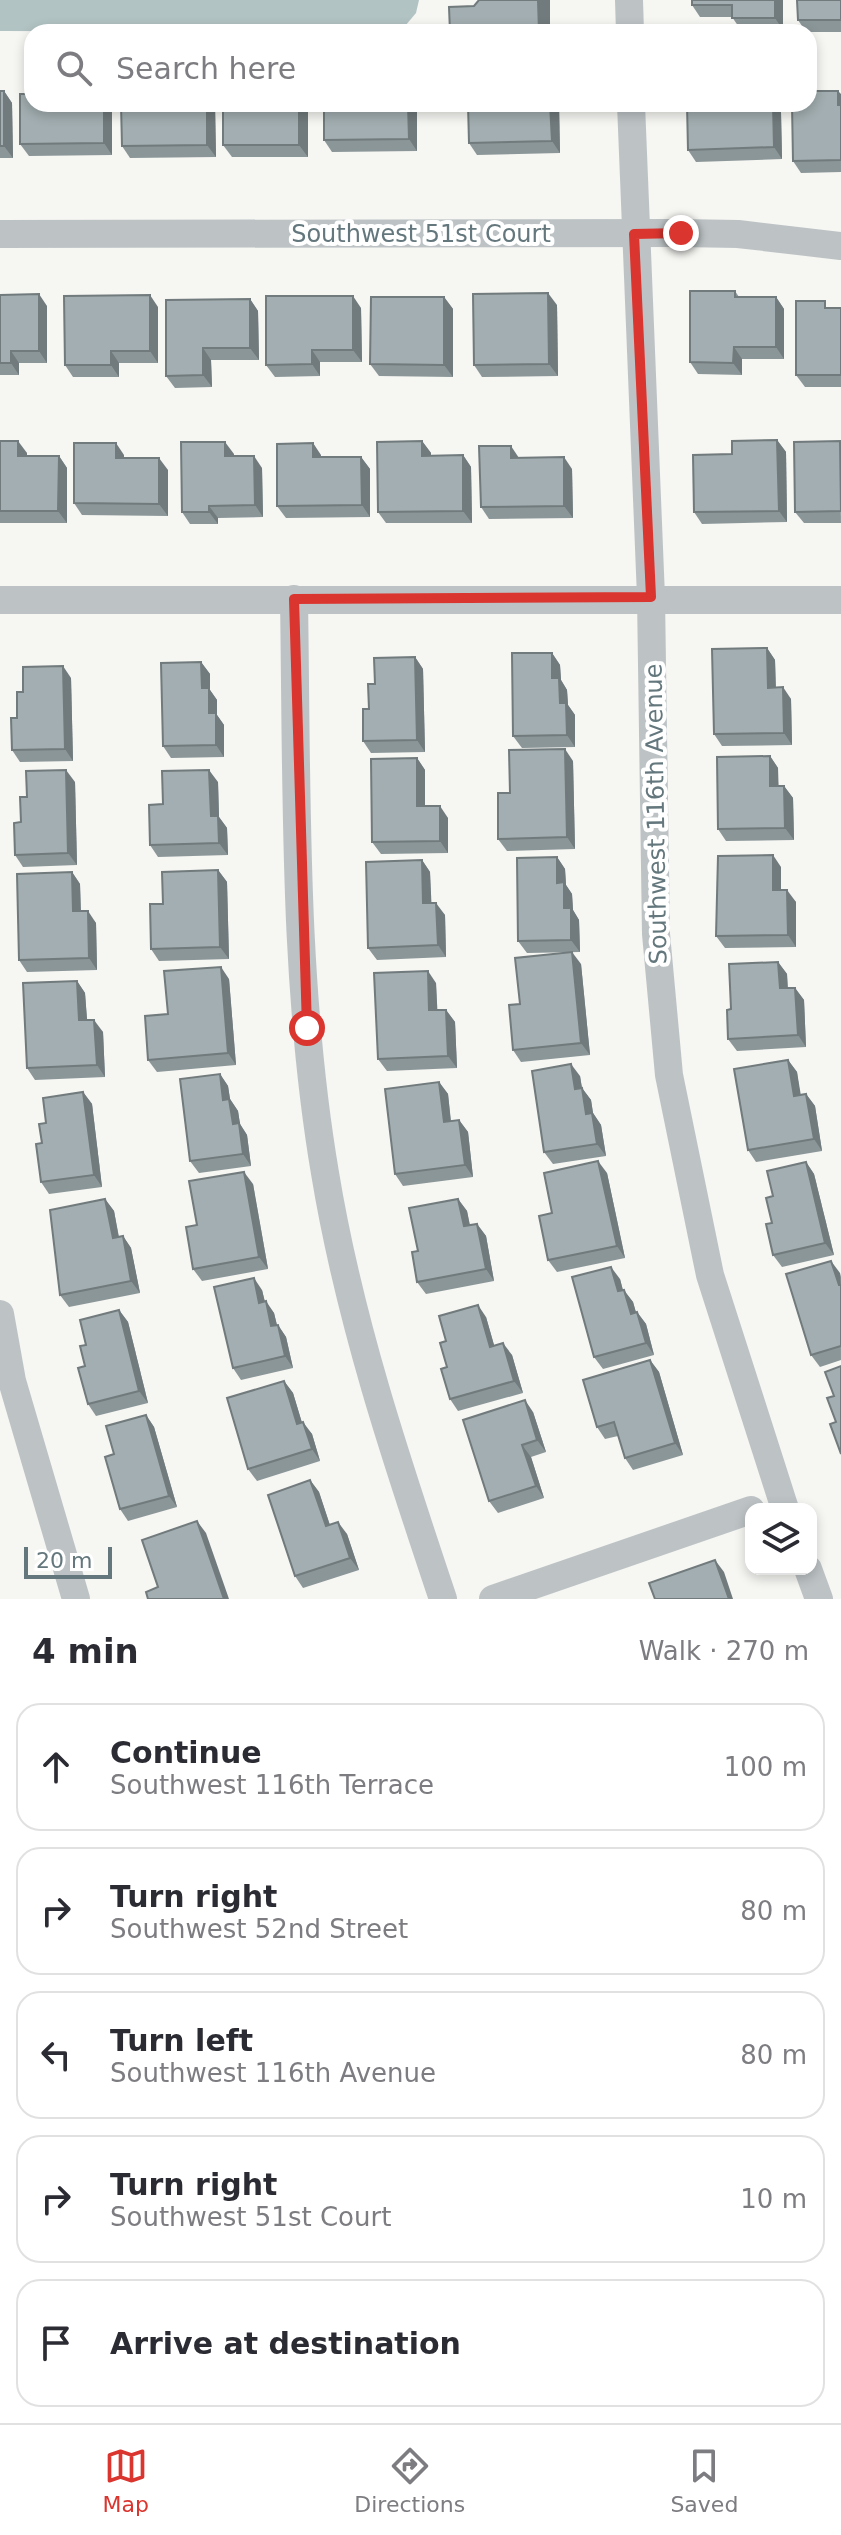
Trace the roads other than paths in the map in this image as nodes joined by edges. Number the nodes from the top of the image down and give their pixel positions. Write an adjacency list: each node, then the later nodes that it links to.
1 (629, 0): 2 (street)
2 (630, 24)
3 (631, 112): 5 (street, Southwest 116th Avenue)
4 (0, 234): 5 (street, Southwest 51st Court)
5 (634, 234): 6 (street, Southwest 51st Court); 7 (street, Southwest 116th Avenue)
6 (841, 246)
7 (651, 597): 8 (street); 10 (street); 12 (street, Southwest 116th Avenue)
8 (294, 599): 9 (street); 16 (street)
9 (0, 600)
10 (841, 600)
11 (0, 1314): 15 (street)
12 (784, 1503)
13 (745, 1513): 17 (street)
14 (810, 1575): 18 (street)
15 (76, 1599)
16 (443, 1599)
17 (493, 1599)
18 (819, 1599)

